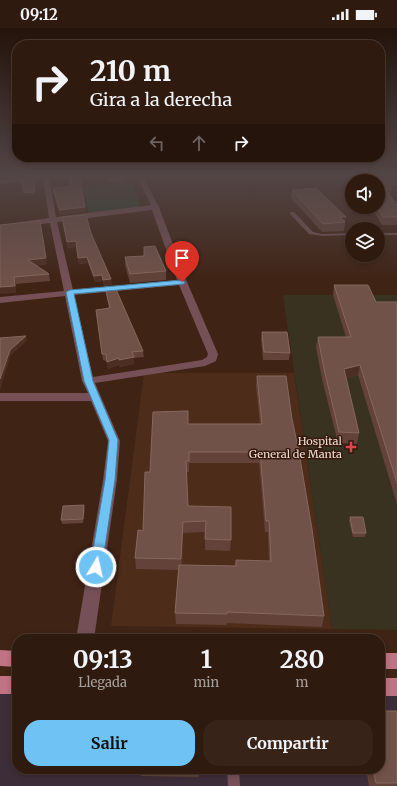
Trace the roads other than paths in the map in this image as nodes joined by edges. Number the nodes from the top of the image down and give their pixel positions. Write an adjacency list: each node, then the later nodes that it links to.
1 (52, 212): 5 (street)
2 (115, 212): 5 (street)
3 (156, 212): 10 (street)
4 (292, 213): 7 (lane)
5 (53, 221): 6 (street); 11 (street)
6 (0, 227)
7 (345, 234)
8 (385, 234): 9 (lane)
9 (397, 234)
10 (182, 282): 11 (street); 13 (street)
11 (70, 292): 12 (street); 13 (street)
12 (0, 300)
13 (88, 381): 15 (street)
14 (0, 397): 15 (street)
15 (96, 397): 16 (street)
16 (86, 634)
17 (0, 658): 18 (main road)
18 (12, 658)
19 (385, 660): 20 (main road)
20 (397, 661)
21 (0, 685): 22 (main road)
22 (12, 685)
23 (385, 687): 24 (main road)
24 (397, 687)
25 (234, 774): 26 (lane)
26 (234, 786)

